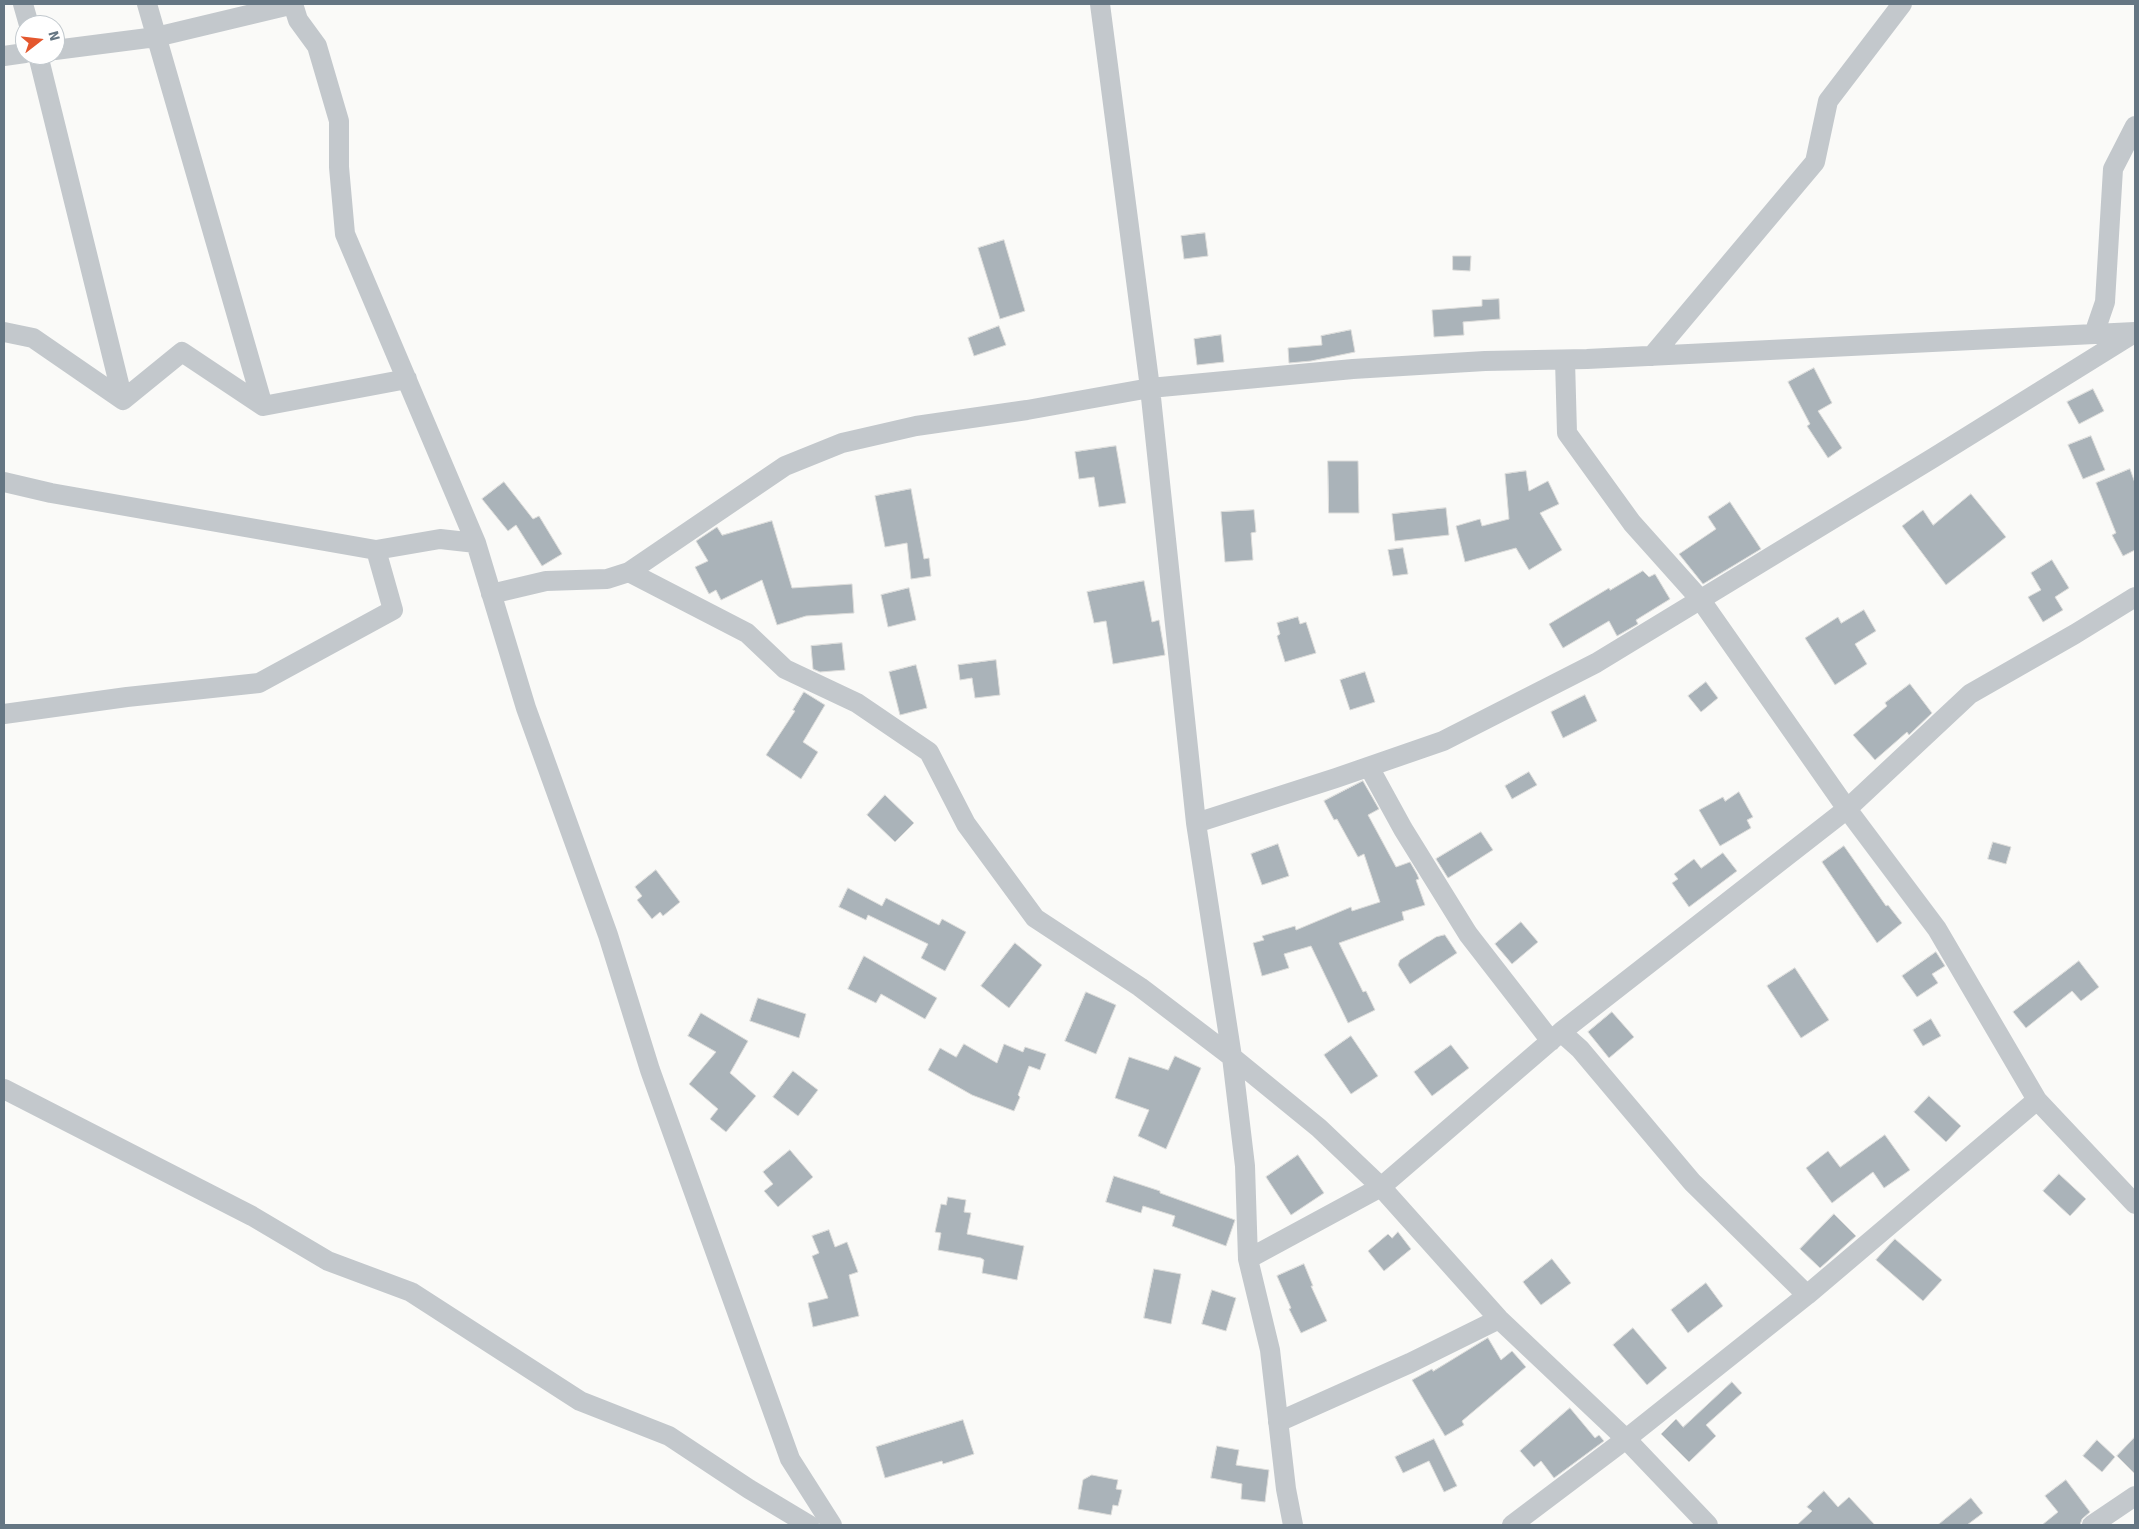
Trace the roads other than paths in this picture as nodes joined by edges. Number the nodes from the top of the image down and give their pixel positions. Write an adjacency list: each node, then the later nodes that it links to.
1 (147, 4): 5 (street)
2 (294, 4): 5 (street); 14 (street)
3 (1100, 4): 15 (street)
4 (1902, 4): 12 (street)
5 (156, 37): 6 (street); 17 (street)
6 (65, 49)
7 (40, 65): 16 (street)
8 (2135, 126): 11 (street)
9 (4, 332): 16 (street)
10 (2135, 332): 11 (street); 24 (street)
11 (2094, 334): 12 (street)
12 (1652, 356): 13 (street)
13 (1565, 360): 15 (street); 24 (street)
14 (407, 379): 17 (street); 19 (street)
15 (1150, 388): 21 (street); 28 (street)
16 (123, 400): 17 (street)
17 (263, 406)
18 (4, 482): 20 (street)
19 (476, 543): 20 (street); 22 (street)
20 (376, 550): 25 (street)
21 (629, 572): 22 (street); 30 (street)
22 (491, 594): 42 (street)
23 (2135, 597): 27 (street)
24 (1700, 599): 26 (street); 27 (street)
25 (4, 714)
26 (1369, 767): 28 (street); 29 (street)
27 (1847, 809): 29 (street); 32 (street)
28 (1196, 823): 30 (street)
29 (1556, 1036): 33 (street); 36 (street)
30 (1232, 1057): 33 (street); 35 (street)
31 (4, 1089): 41 (street)
32 (2037, 1100): 34 (street); 36 (street)
33 (1381, 1187): 35 (street); 37 (street)
34 (2135, 1204)
35 (1248, 1259): 38 (street)
36 (1807, 1295): 39 (street)
37 (1499, 1319): 38 (street); 39 (street)
38 (1278, 1422): 43 (street)
39 (1626, 1439): 44 (street); 45 (street)
40 (2135, 1496): 46 (street)
41 (809, 1525)
42 (832, 1525)
43 (1293, 1525)
44 (1512, 1525)
45 (1708, 1525)
46 (2092, 1525)

